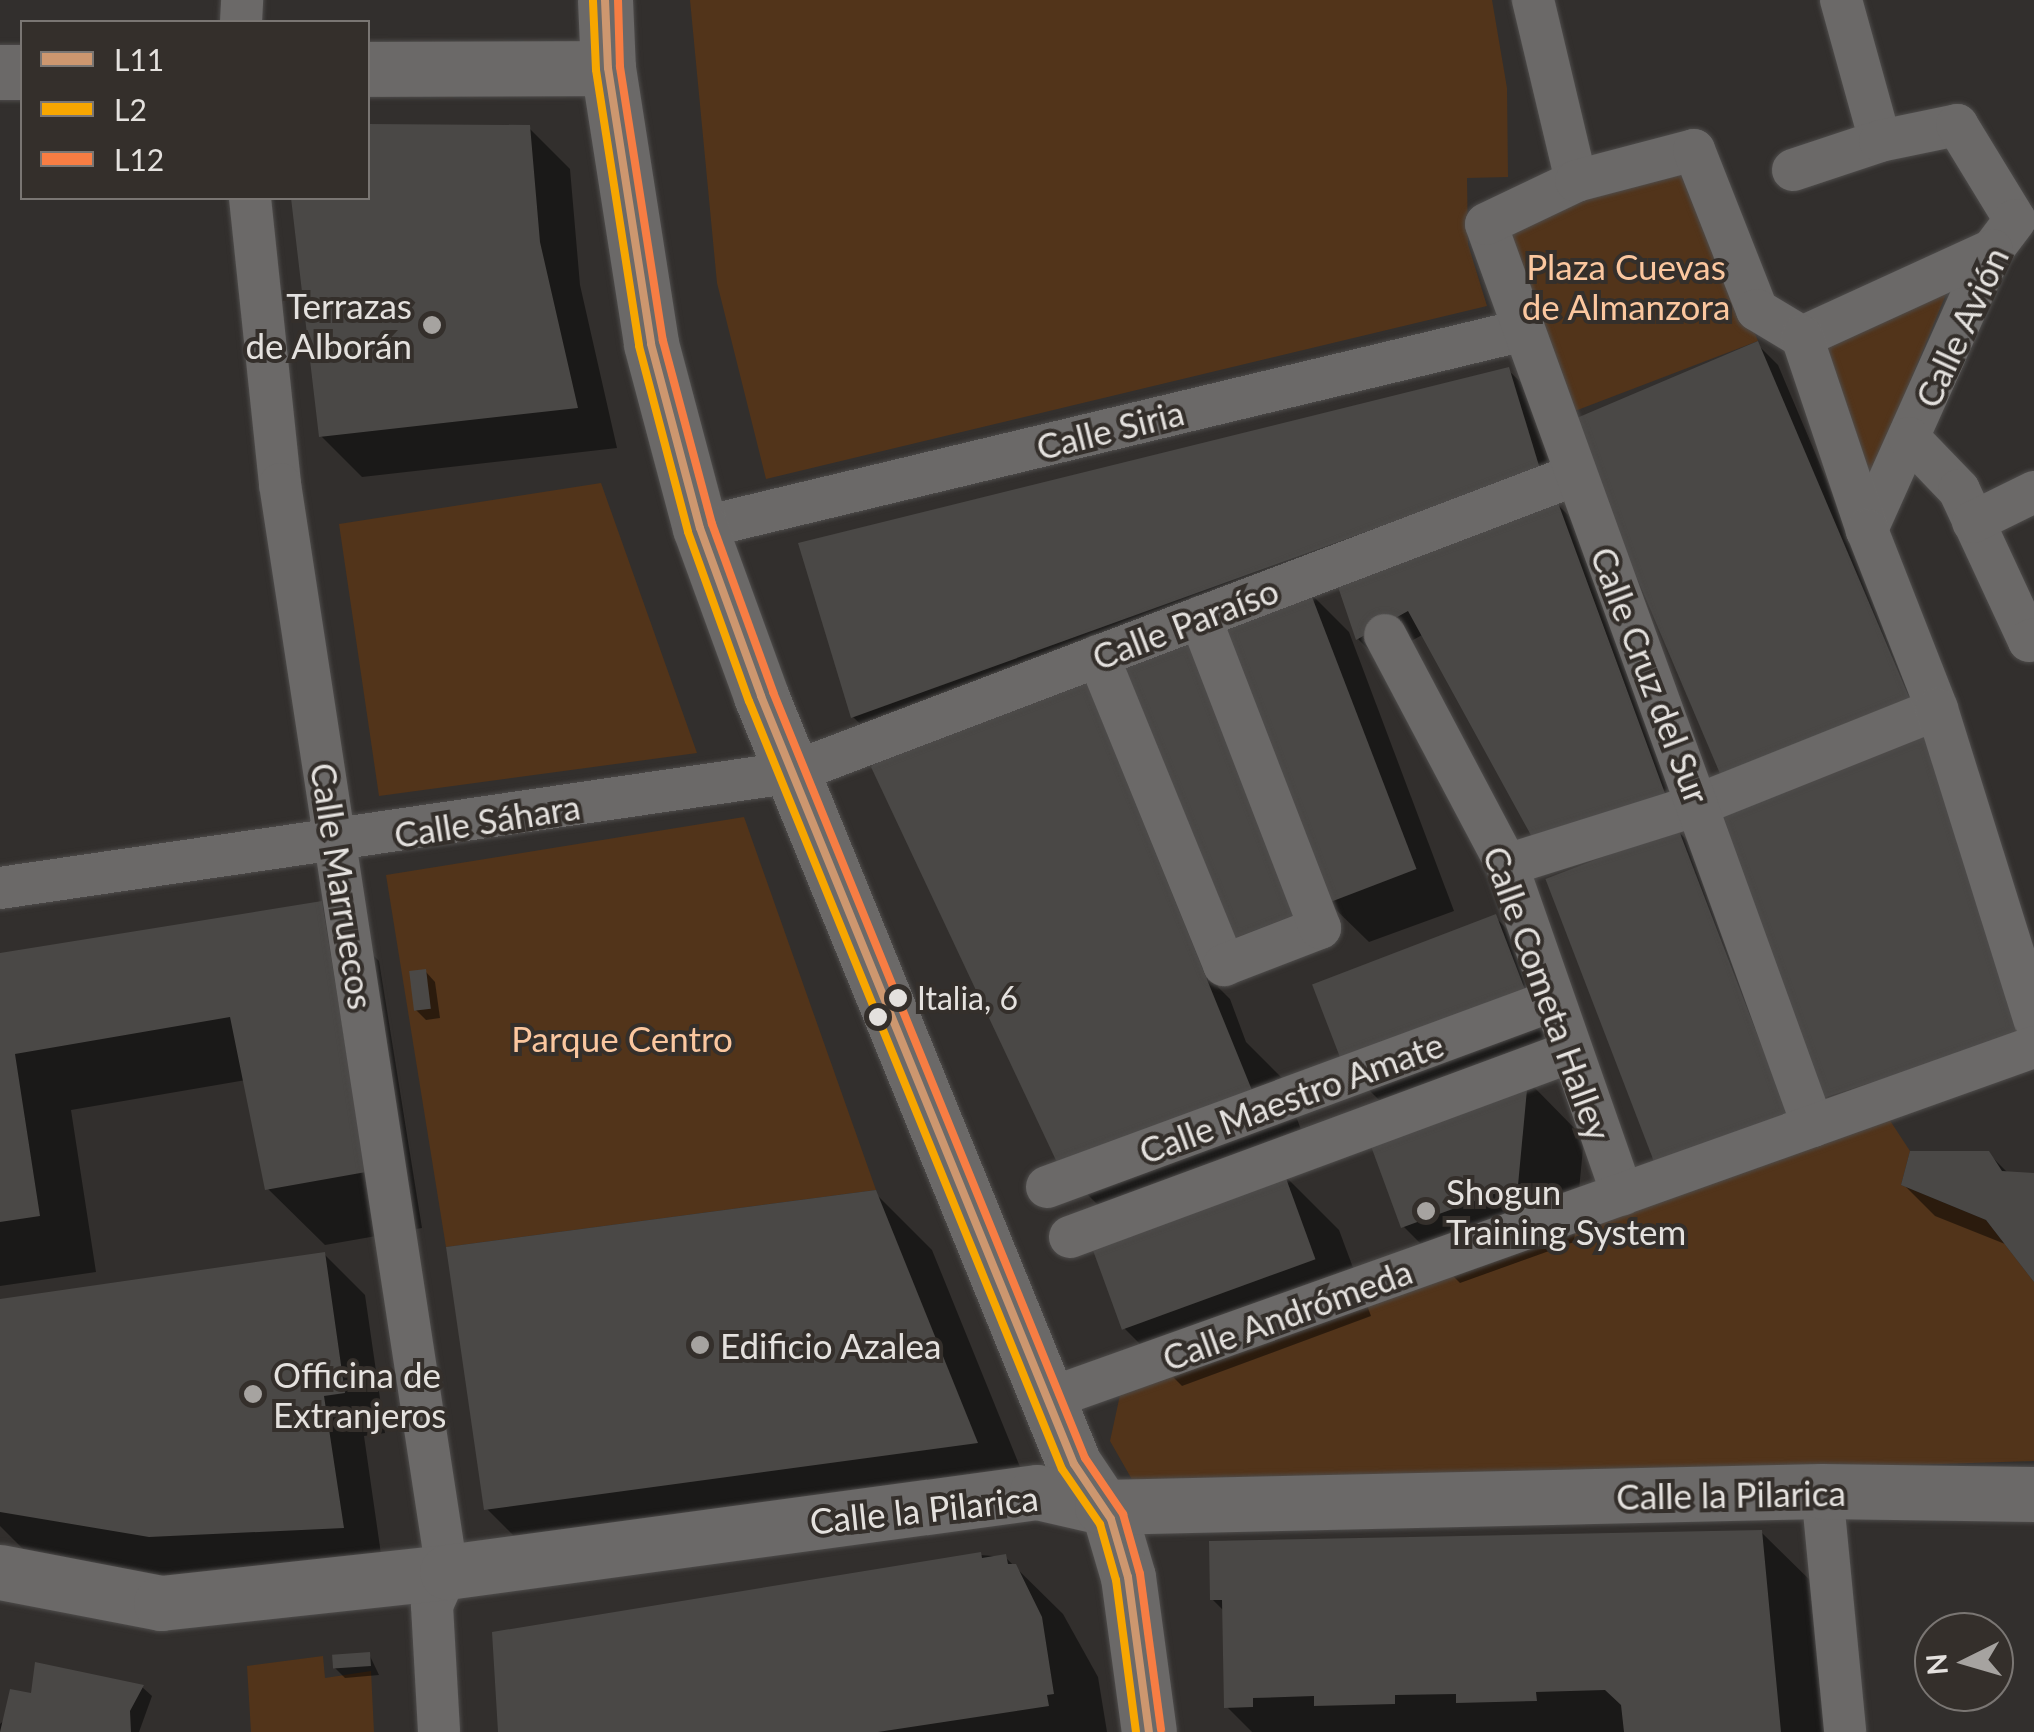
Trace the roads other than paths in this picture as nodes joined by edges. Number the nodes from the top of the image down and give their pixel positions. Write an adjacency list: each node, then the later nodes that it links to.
1 (605, 0): 4 (street)
2 (1533, 0): 8 (street)
3 (1841, 0): 6 (street)
4 (608, 68): 5 (street); 18 (street)
5 (370, 69)
6 (1880, 141): 7 (street, Calle Avión); 9 (street, Calle Avión)
7 (1793, 170)
8 (1576, 181): 12 (street, Calle Cruz del Sur); 13 (street)
9 (2016, 186): 11 (street, Calle Avión)
10 (250, 200): 27 (street, Calle Marruecos)
11 (1992, 250): 13 (street); 14 (street, Calle Avión)
12 (1520, 330): 15 (street, Calle Cruz del Sur); 18 (street, Calle Siria)
13 (1802, 337): 19 (street)
14 (1908, 438): 17 (street); 19 (street, Calle Avión)
15 (1575, 475): 20 (street, Calle Paraíso); 26 (street, Calle Cruz del Sur)
16 (2034, 492): 17 (street)
17 (1974, 522): 22 (street)
18 (700, 528): 25 (street)
19 (1867, 530): 24 (street)
20 (1200, 617): 23 (street, Calle Paraíso); 23 (street)
21 (1385, 635): 28 (street, Calle Cometa Halley)
22 (2034, 639)
23 (1098, 656): 25 (street, Calle Paraíso)
24 (1937, 709): 26 (street); 31 (street)
25 (794, 772): 27 (street, Calle Sáhara); 42 (street)
26 (1700, 804): 28 (street); 36 (street, Calle Cruz del Sur)
27 (336, 844): 29 (street, Calle Sáhara); 47 (street, Calle Marruecos)
28 (1507, 864): 40 (street, Calle Cometa Halley)
29 (0, 888)
30 (1536, 1007): 34 (street, Calle Maestro Amate)
31 (2034, 1018)
32 (2034, 1047): 36 (street, Calle Andrómeda)
33 (1554, 1058): 37 (street, Calle Maestro Amate)
34 (1335, 1081): 35 (street, Calle Maestro Amate); 37 (street)
35 (1272, 1104): 38 (street); 39 (street, Calle Maestro Amate)
36 (1813, 1126): 40 (street, Calle Andrómeda)
37 (1354, 1132): 38 (street, Calle Maestro Amate)
38 (1290, 1156): 41 (street, Calle Maestro Amate)
39 (1047, 1188)
40 (1622, 1194): 42 (street, Calle Andrómeda)
41 (1070, 1238)
42 (1048, 1399): 45 (street)
43 (1822, 1492): 44 (street, Calle la Pilarica); 45 (street, Calle la Pilarica); 50 (street)
44 (2034, 1494)
45 (1102, 1507): 47 (street, Calle la Pilarica); 49 (street)
46 (0, 1572): 47 (street, Calle la Pilarica)
47 (447, 1572): 48 (street)
48 (439, 1732)
49 (1149, 1732)
50 (1844, 1732)

